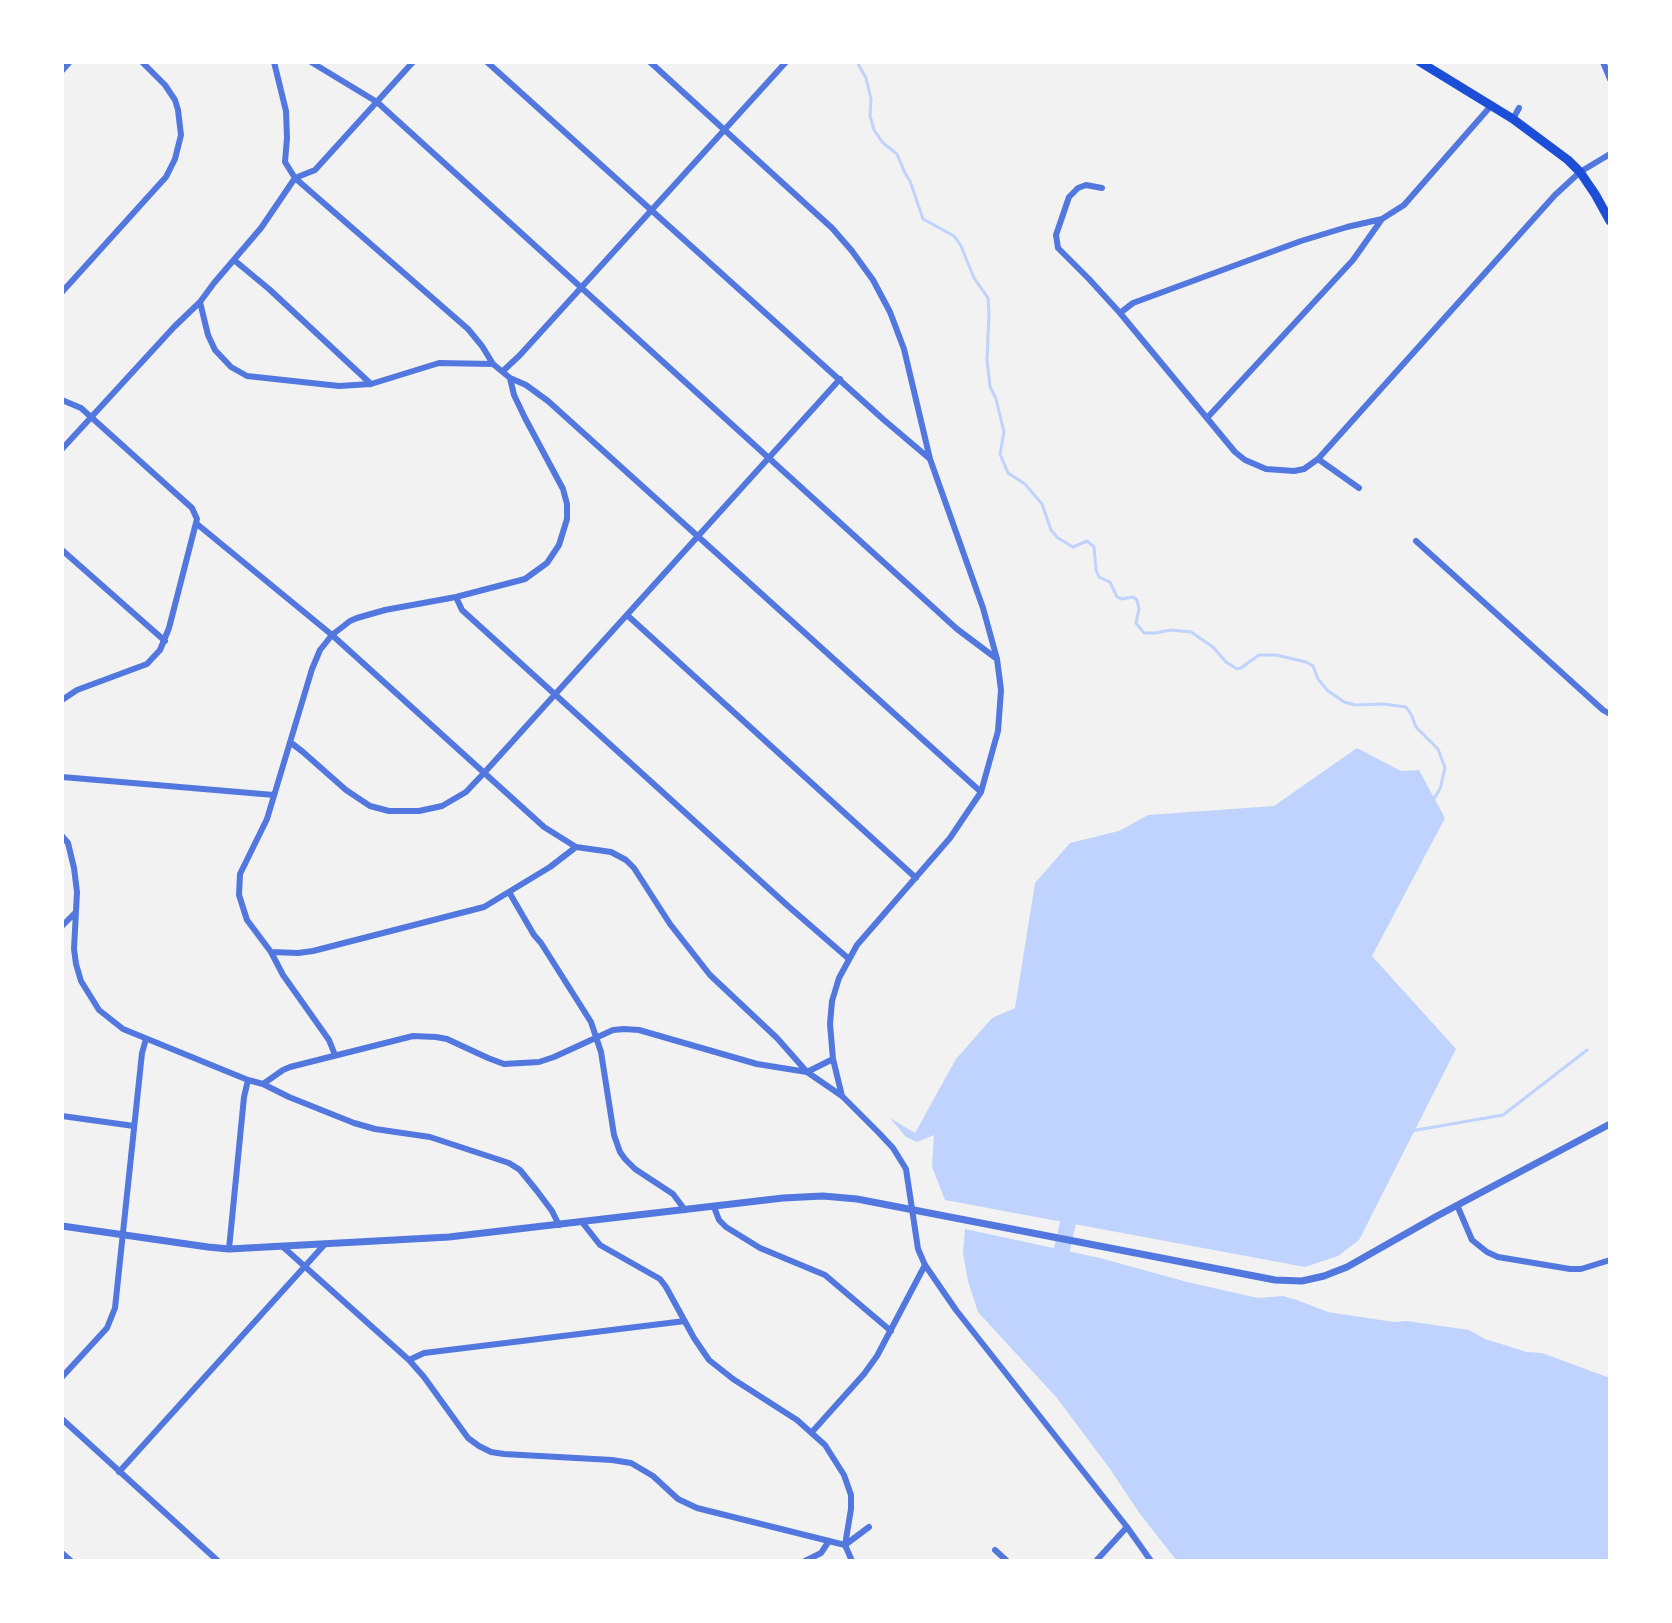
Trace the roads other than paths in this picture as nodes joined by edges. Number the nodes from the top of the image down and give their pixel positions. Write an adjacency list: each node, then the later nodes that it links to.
1 (69, 62): 11 (street)
2 (142, 62): 27 (street)
3 (274, 62): 20 (street)
4 (311, 62): 13 (street)
5 (413, 62): 13 (street)
6 (487, 62): 22 (street)
7 (650, 62): 17 (street)
8 (786, 62): 17 (street)
9 (1420, 62): 14 (main road)
10 (1603, 62): 12 (street)
11 (62, 70)
12 (1610, 79)
13 (377, 102): 20 (street); 26 (street)
14 (1490, 107): 16 (main road); 23 (street)
15 (1519, 108): 16 (street)
16 (1513, 119): 19 (main road)
17 (724, 130): 22 (street); 40 (street)
18 (1610, 154): 19 (street)
19 (1580, 172): 24 (main road); 41 (street)
20 (295, 178): 25 (street); 30 (street)
21 (1102, 188): 29 (street)
22 (651, 210): 26 (street); 33 (street)
23 (1382, 219): 29 (street); 37 (street)
24 (1610, 221)
25 (234, 260): 28 (street); 34 (street)
26 (580, 288): 31 (street); 39 (street)
27 (62, 292)
28 (200, 302): 34 (street); 36 (street)
29 (1120, 313): 37 (street)
30 (493, 364): 31 (street); 34 (street)
31 (503, 371): 32 (street)
32 (510, 378): 44 (street); 47 (street)
33 (840, 379): 39 (street); 40 (street)
34 (371, 384)
35 (62, 400): 36 (street)
36 (91, 417): 38 (street); 43 (street)
37 (1207, 418): 41 (street)
38 (62, 449)
39 (769, 459): 44 (street); 51 (street)
40 (930, 459): 51 (street)
41 (1318, 459): 42 (street)
42 (1359, 488)
43 (197, 524): 49 (street); 50 (street)
44 (698, 537): 48 (street); 58 (street)
45 (1416, 541): 54 (street)
46 (62, 550): 50 (street)
47 (456, 597): 49 (street); 52 (street)
48 (627, 615): 52 (street); 62 (street)
49 (332, 635): 55 (street); 56 (street)
50 (165, 641): 53 (street)
51 (997, 659): 58 (street)
52 (555, 694): 56 (street); 67 (street)
53 (63, 697)
54 (1610, 714)
55 (290, 742): 56 (street); 59 (street)
56 (484, 773): 61 (street)
57 (62, 777): 59 (street)
58 (981, 792): 62 (street)
59 (274, 795): 66 (street)
60 (62, 836): 64 (street)
61 (576, 847): 63 (street); 72 (street)
62 (916, 878): 67 (street)
63 (509, 892): 66 (street); 68 (street)
64 (75, 913): 65 (street); 69 (street)
65 (62, 926)
66 (271, 952): 70 (street)
67 (849, 959): 71 (street)
68 (596, 1037): 70 (street); 72 (street); 81 (street)
69 (146, 1039): 73 (street); 78 (street)
70 (335, 1055): 74 (street)
71 (833, 1059): 72 (street); 75 (street)
72 (807, 1072): 75 (street)
73 (248, 1080): 74 (street); 89 (street)
74 (263, 1084): 84 (street)
75 (842, 1096): 82 (street)
76 (62, 1116): 78 (street)
77 (1610, 1124): 79 (street)
78 (134, 1126): 86 (street)
79 (1457, 1205): 82 (street); 90 (street)
80 (714, 1207): 81 (street); 82 (street); 94 (street)
81 (685, 1210): 83 (street)
82 (912, 1210): 91 (street)
83 (582, 1222): 84 (street); 93 (street)
84 (559, 1225): 87 (street)
85 (62, 1226): 86 (street)
86 (123, 1234): 89 (street); 96 (street)
87 (325, 1244): 88 (street); 92 (street)
88 (282, 1246): 89 (street); 92 (street)
89 (229, 1249)
90 (1610, 1260)
91 (925, 1265): 94 (street); 101 (street)
92 (304, 1268): 95 (street); 99 (street)
93 (685, 1321): 95 (street); 98 (street)
94 (891, 1331): 98 (street)
95 (409, 1360): 102 (street)
96 (62, 1377)
97 (62, 1419): 99 (street)
98 (812, 1432): 103 (street)
99 (119, 1472): 107 (street)
100 (869, 1527): 103 (street)
101 (1127, 1527): 111 (street); 112 (street)
102 (829, 1541): 103 (street); 108 (street)
103 (845, 1545): 109 (street)
104 (995, 1550): 110 (street)
105 (62, 1553): 106 (street)
106 (71, 1561)
107 (218, 1561)
108 (805, 1561)
109 (852, 1561)
110 (1007, 1561)
111 (1096, 1561)
112 (1151, 1561)

